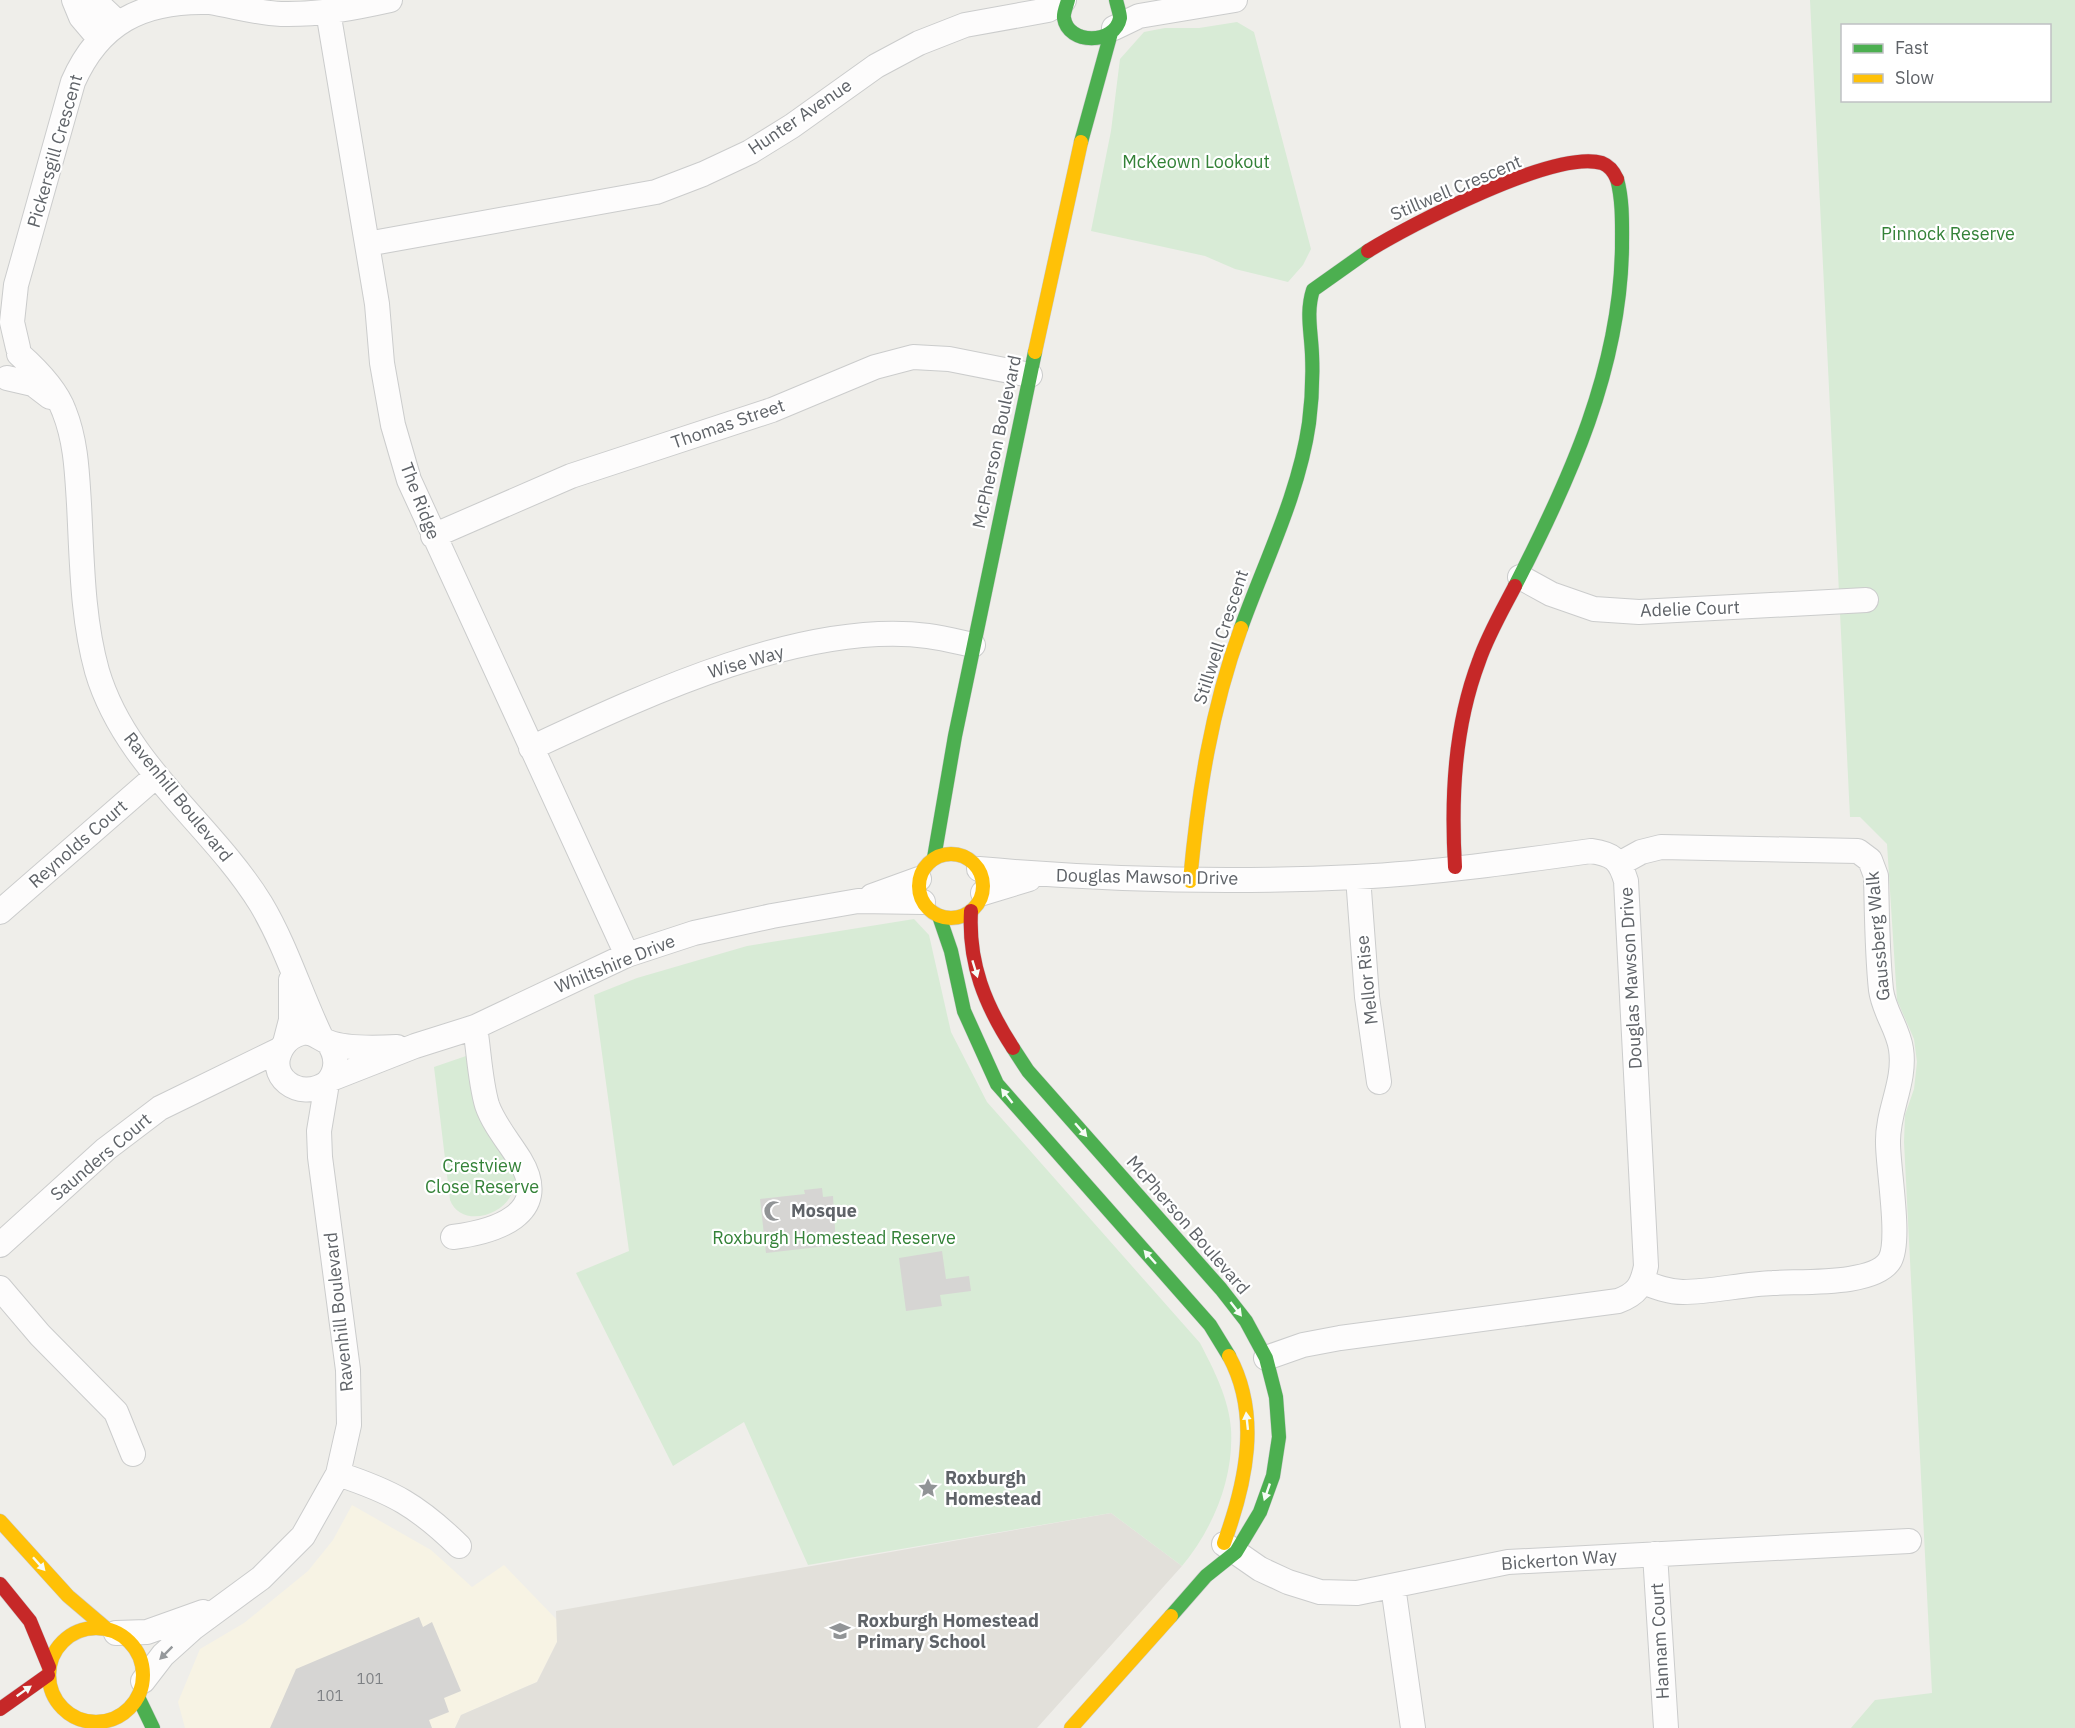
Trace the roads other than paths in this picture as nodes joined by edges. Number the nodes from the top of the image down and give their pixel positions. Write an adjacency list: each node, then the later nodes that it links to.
1 (74, 0): 11 (street)
2 (94, 0): 11 (street)
3 (390, 0): 8 (street)
4 (1066, 0): 10 (street, Hunter Avenue); 12 (street)
5 (1116, 0): 13 (street, McPherson Boulevard)
6 (1127, 0): 9 (street)
7 (1235, 0): 9 (street)
8 (340, 7): 11 (street); 17 (street, The Ridge)
9 (1174, 9): 13 (street)
10 (1015, 17): 12 (street, Hunter Avenue); 17 (street, Hunter Avenue)
11 (107, 29): 18 (street, Pickersgill Crescent)
12 (1071, 30): 13 (street); 14 (street)
13 (1112, 31): 16 (street, McPherson Boulevard)
14 (1079, 50)
15 (1086, 74): 16 (street, McPherson Boulevard)
16 (1088, 108): 21 (street, McPherson Boulevard)
17 (367, 244): 24 (street, The Ridge)
18 (16, 285): 19 (street, Pickersgill Crescent); 20 (street, Pickersgill Crescent)
19 (0, 318)
20 (12, 346): 22 (street); 23 (street, Ravenhill Boulevard)
21 (1030, 375): 24 (street, Thomas Street); 27 (street, McPherson Boulevard)
22 (3, 379): 23 (street)
23 (64, 408): 29 (street, Ravenhill Boulevard)
24 (433, 536): 28 (street, The Ridge)
25 (1520, 577): 26 (street, Adelie Court); 34 (street, Stillwell Crescent); 37 (street, Stillwell Crescent)
26 (1866, 600)
27 (973, 645): 28 (street, Wise Way); 30 (street, McPherson Boulevard)
28 (531, 748): 41 (street, The Ridge)
29 (156, 776): 40 (street, Reynolds Court); 42 (street, Ravenhill Boulevard)
30 (949, 784): 31 (street, McPherson Boulevard); 32 (street, McPherson Boulevard)
31 (934, 858): 32 (street); 38 (street)
32 (971, 862): 35 (street, Douglas Mawson Drive); 39 (street)
33 (1621, 863): 34 (street, Douglas Mawson Drive); 54 (street, Douglas Mawson Drive); 54 (street, Gaussberg Walk)
34 (1455, 867): 36 (street, Douglas Mawson Drive)
35 (1046, 875): 37 (street, Douglas Mawson Drive); 39 (street, Douglas Mawson Drive)
36 (1358, 877): 37 (street, Douglas Mawson Drive); 48 (street, Mellor Rise)
37 (1190, 881)
38 (927, 899): 39 (street); 41 (street, Whiltshire Drive); 62 (street, one-way to 38)
39 (977, 902): 56 (street, McPherson Boulevard, one-way to 56)
40 (0, 912)
41 (627, 955): 43 (street, Whiltshire Drive)
42 (290, 962): 44 (street, Ravenhill Boulevard); 45 (street, Ravenhill Boulevard)
43 (475, 1027): 46 (street, Whiltshire Drive); 52 (street)
44 (325, 1039): 45 (street); 46 (street, Whiltshire Drive); 47 (street)
45 (283, 1046): 49 (street, Saunders Court); 50 (street)
46 (415, 1046): 47 (street, Whiltshire Drive)
47 (329, 1081): 50 (street); 51 (street, Ravenhill Boulevard)
48 (1379, 1082)
49 (211, 1083): 50 (street, Saunders Court); 53 (street, Saunders Court)
50 (289, 1085): 51 (street, Ravenhill Boulevard)
51 (320, 1157): 58 (street, Ravenhill Boulevard)
52 (453, 1237)
53 (0, 1245)
54 (1643, 1282): 56 (street)
55 (0, 1288): 57 (street)
56 (1266, 1358): 62 (street, McPherson Boulevard, one-way to 62)
57 (133, 1454)
58 (338, 1474): 61 (street); 66 (street, Ravenhill Boulevard)
59 (0, 1521): 67 (street, one-way to 67)
60 (1909, 1541): 63 (street, Bickerton Way)
61 (459, 1546)
62 (1230, 1548): 65 (street, Bickerton Way); 73 (street, McPherson Boulevard)
63 (1655, 1554): 65 (street, Bickerton Way); 75 (street, Hannam Court)
64 (0, 1584): 68 (street)
65 (1393, 1586): 74 (street)
66 (228, 1603): 67 (street, Ravenhill Boulevard); 69 (street, Ravenhill Boulevard, one-way to 69)
67 (112, 1631): 68 (street); 69 (street)
68 (49, 1671): 70 (street, one-way to 68); 71 (street)
69 (140, 1689): 71 (street); 72 (street)
70 (0, 1709)
71 (78, 1722)
72 (153, 1728)
73 (1071, 1728)
74 (1413, 1728)
75 (1666, 1728)

